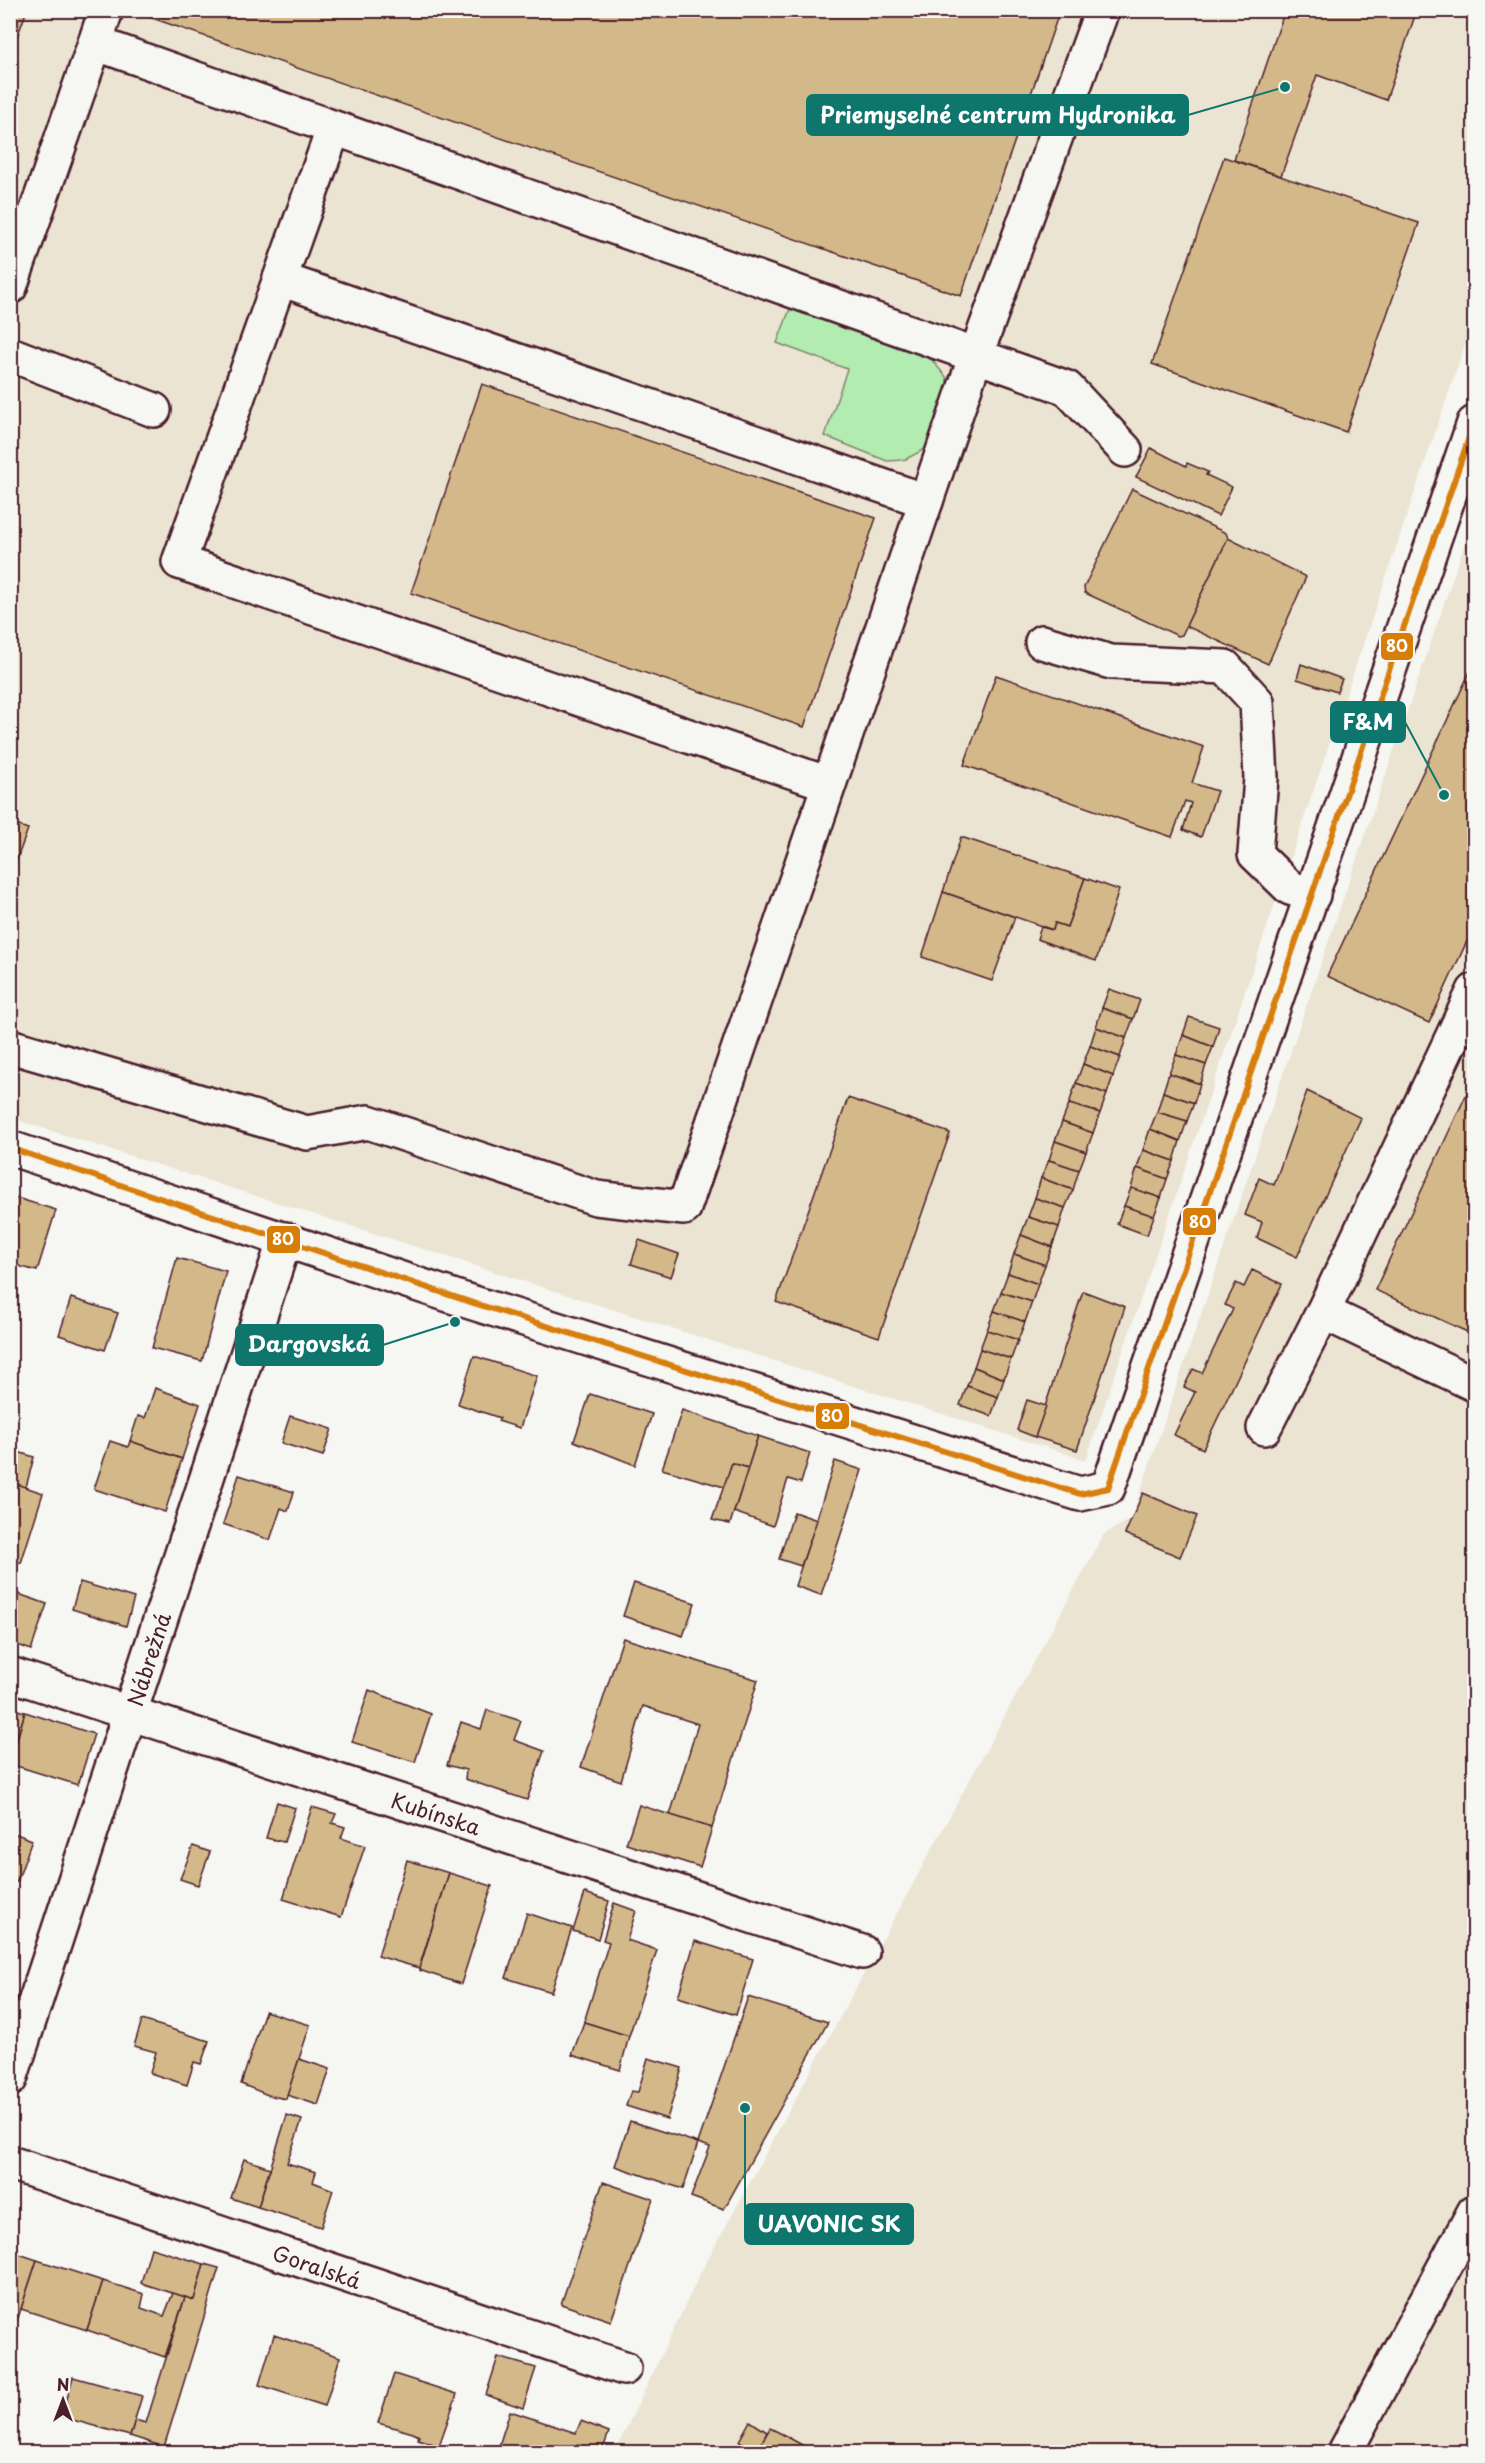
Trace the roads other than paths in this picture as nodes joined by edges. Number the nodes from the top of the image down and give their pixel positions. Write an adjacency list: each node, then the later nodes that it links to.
1 (106, 10): 3 (street)
2 (1102, 10): 8 (street)
3 (95, 43): 4 (street); 6 (street)
4 (333, 130): 5 (street); 8 (street)
5 (280, 279): 12 (street); 14 (street)
6 (10, 287)
7 (10, 354): 9 (street)
8 (976, 355): 11 (street); 12 (street)
9 (154, 410)
10 (1474, 423): 15 (street)
11 (1125, 450)
12 (926, 501): 14 (street)
13 (1042, 642): 15 (street)
14 (829, 783): 17 (street)
15 (1312, 895): 19 (street)
16 (1474, 991): 20 (street)
17 (10, 1046)
18 (10, 1148): 19 (street)
19 (285, 1239): 24 (street, Nábrežná)
20 (1323, 1312): 21 (street); 22 (street)
21 (1474, 1384)
22 (1264, 1428)
23 (10, 1674): 24 (street, Kubínska)
24 (130, 1713): 25 (street, Kubínska); 26 (street, Nábrežná)
25 (862, 1952)
26 (10, 2079)
27 (10, 2163): 29 (street, Goralská)
28 (1474, 2212): 30 (street)
29 (624, 2368)
30 (1345, 2452)

